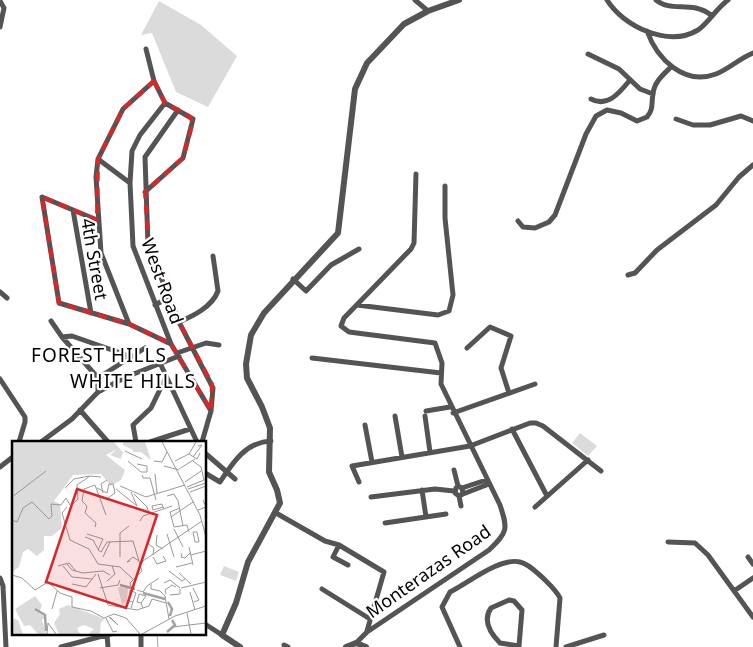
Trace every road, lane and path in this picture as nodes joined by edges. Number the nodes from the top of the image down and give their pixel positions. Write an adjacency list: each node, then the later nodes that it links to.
1 (0, 0): 9 (street)
2 (415, 0): 7 (street)
3 (459, 0): 7 (street)
4 (606, 0): 10 (street)
5 (656, 0): 8 (street)
6 (728, 0): 8 (street)
7 (428, 11): 35 (street)
8 (711, 15): 10 (street)
9 (0, 27)
10 (647, 32): 14 (street)
11 (146, 49): 16 (street)
12 (753, 53): 14 (street)
13 (588, 54): 15 (street)
14 (671, 67): 17 (street)
15 (630, 80): 17 (street); 18 (street)
16 (154, 81): 19 (street); 23 (street)
17 (653, 94): 31 (street)
18 (591, 99)
19 (165, 103): 20 (street); 26 (street, West Road)
20 (178, 110): 28 (street); 28 (street)
21 (676, 120): 22 (street)
22 (753, 121)
23 (98, 159): 26 (street); 30 (street)
24 (753, 165): 34 (street)
25 (416, 174): 40 (street)
26 (130, 183): 39 (street, West Road)
27 (446, 186): 40 (street)
28 (145, 192): 38 (street)
29 (73, 210): 30 (street); 41 (street, 4th Street); 41 (street)
30 (97, 220): 44 (street)
31 (518, 221)
32 (359, 249): 35 (street)
33 (213, 256): 43 (street)
34 (628, 275)
35 (293, 279): 77 (street)
36 (0, 292): 37 (street)
37 (6, 298)
38 (168, 298): 39 (street); 43 (street)
39 (155, 305): 46 (street, West Road)
40 (358, 305): 55 (street, Monterazas Road)
41 (90, 313): 44 (street)
42 (51, 321): 45 (street)
43 (179, 322): 48 (street)
44 (129, 324): 46 (street)
45 (62, 337): 52 (street); 57 (street)
46 (171, 344): 51 (street, West Road)
47 (219, 345): 48 (street)
48 (192, 347): 51 (street); 64 (street)
49 (145, 348): 52 (street)
50 (468, 348): 61 (street)
51 (178, 354): 54 (street); 64 (street, West Road)
52 (132, 357): 57 (street)
53 (312, 358): 55 (street)
54 (160, 364): 56 (street); 60 (street)
55 (441, 373): 62 (street, Monterazas Road)
56 (166, 377): 68 (street); 73 (street)
57 (98, 378): 60 (street)
58 (0, 379): 70 (street)
59 (535, 384): 61 (street)
60 (98, 392): 63 (street)
61 (509, 394): 65 (street)
62 (450, 407): 65 (street, Monterazas Road); 79 (street)
63 (80, 410): 71 (street); 72 (street)
64 (211, 411): 76 (street)
65 (453, 413): 78 (street, Monterazas Road)
66 (395, 416): 81 (street)
67 (366, 425): 84 (street)
68 (190, 429): 74 (street); 75 (street)
69 (512, 429): 78 (street); 83 (street); 96 (street)
70 (19, 441)
71 (43, 441)
72 (107, 441)
73 (136, 441)
74 (155, 441)
75 (196, 441)
76 (202, 441)
77 (271, 441): 87 (street); 100 (street)
78 (470, 446): 79 (street); 92 (street, Monterazas Road)
79 (430, 452): 81 (street)
80 (206, 454): 87 (street)
81 (402, 456): 84 (street)
82 (12, 458): 85 (street)
83 (588, 460): 88 (street); 96 (street)
84 (372, 462): 91 (street)
85 (0, 467)
86 (454, 470): 93 (street)
87 (227, 471): 89 (street); 90 (street)
88 (601, 471)
89 (206, 474)
90 (235, 479)
91 (359, 482)
92 (488, 482): 93 (street); 95 (street); 116 (street, Monterazas Road)
93 (458, 488): 94 (street); 95 (street); 95 (street)
94 (422, 490): 97 (street); 102 (street)
95 (461, 495): 98 (street)
96 (547, 496): 99 (street)
97 (371, 497)
98 (461, 506)
99 (535, 508)
100 (276, 512): 105 (street); 120 (street)
101 (446, 514): 102 (street)
102 (426, 517): 103 (street)
103 (386, 523)
104 (668, 542): 112 (street)
105 (339, 545): 108 (street); 114 (street)
106 (748, 557): 107 (street)
107 (753, 564)
108 (348, 565)
109 (0, 578): 124 (street)
110 (753, 578): 112 (street)
111 (322, 589): 114 (street)
112 (734, 592): 113 (street)
113 (753, 617)
114 (370, 619): 116 (street)
115 (206, 625): 120 (street)
116 (367, 632): 123 (street, Monterazas Road)
117 (110, 634): 119 (street)
118 (141, 634): 128 (street)
119 (107, 635): 122 (street); 127 (street)
120 (222, 635): 129 (street)
121 (604, 635): 135 (street)
122 (81, 640): 125 (street); 126 (street)
123 (356, 643): 130 (street); 131 (street)
124 (6, 647)
125 (61, 647)
126 (82, 647)
127 (108, 647)
128 (140, 647)
129 (240, 647)
130 (346, 647)
131 (366, 647)
132 (460, 647): 134 (street)
133 (519, 647): 133 (street)
134 (556, 647)
135 (566, 647)

